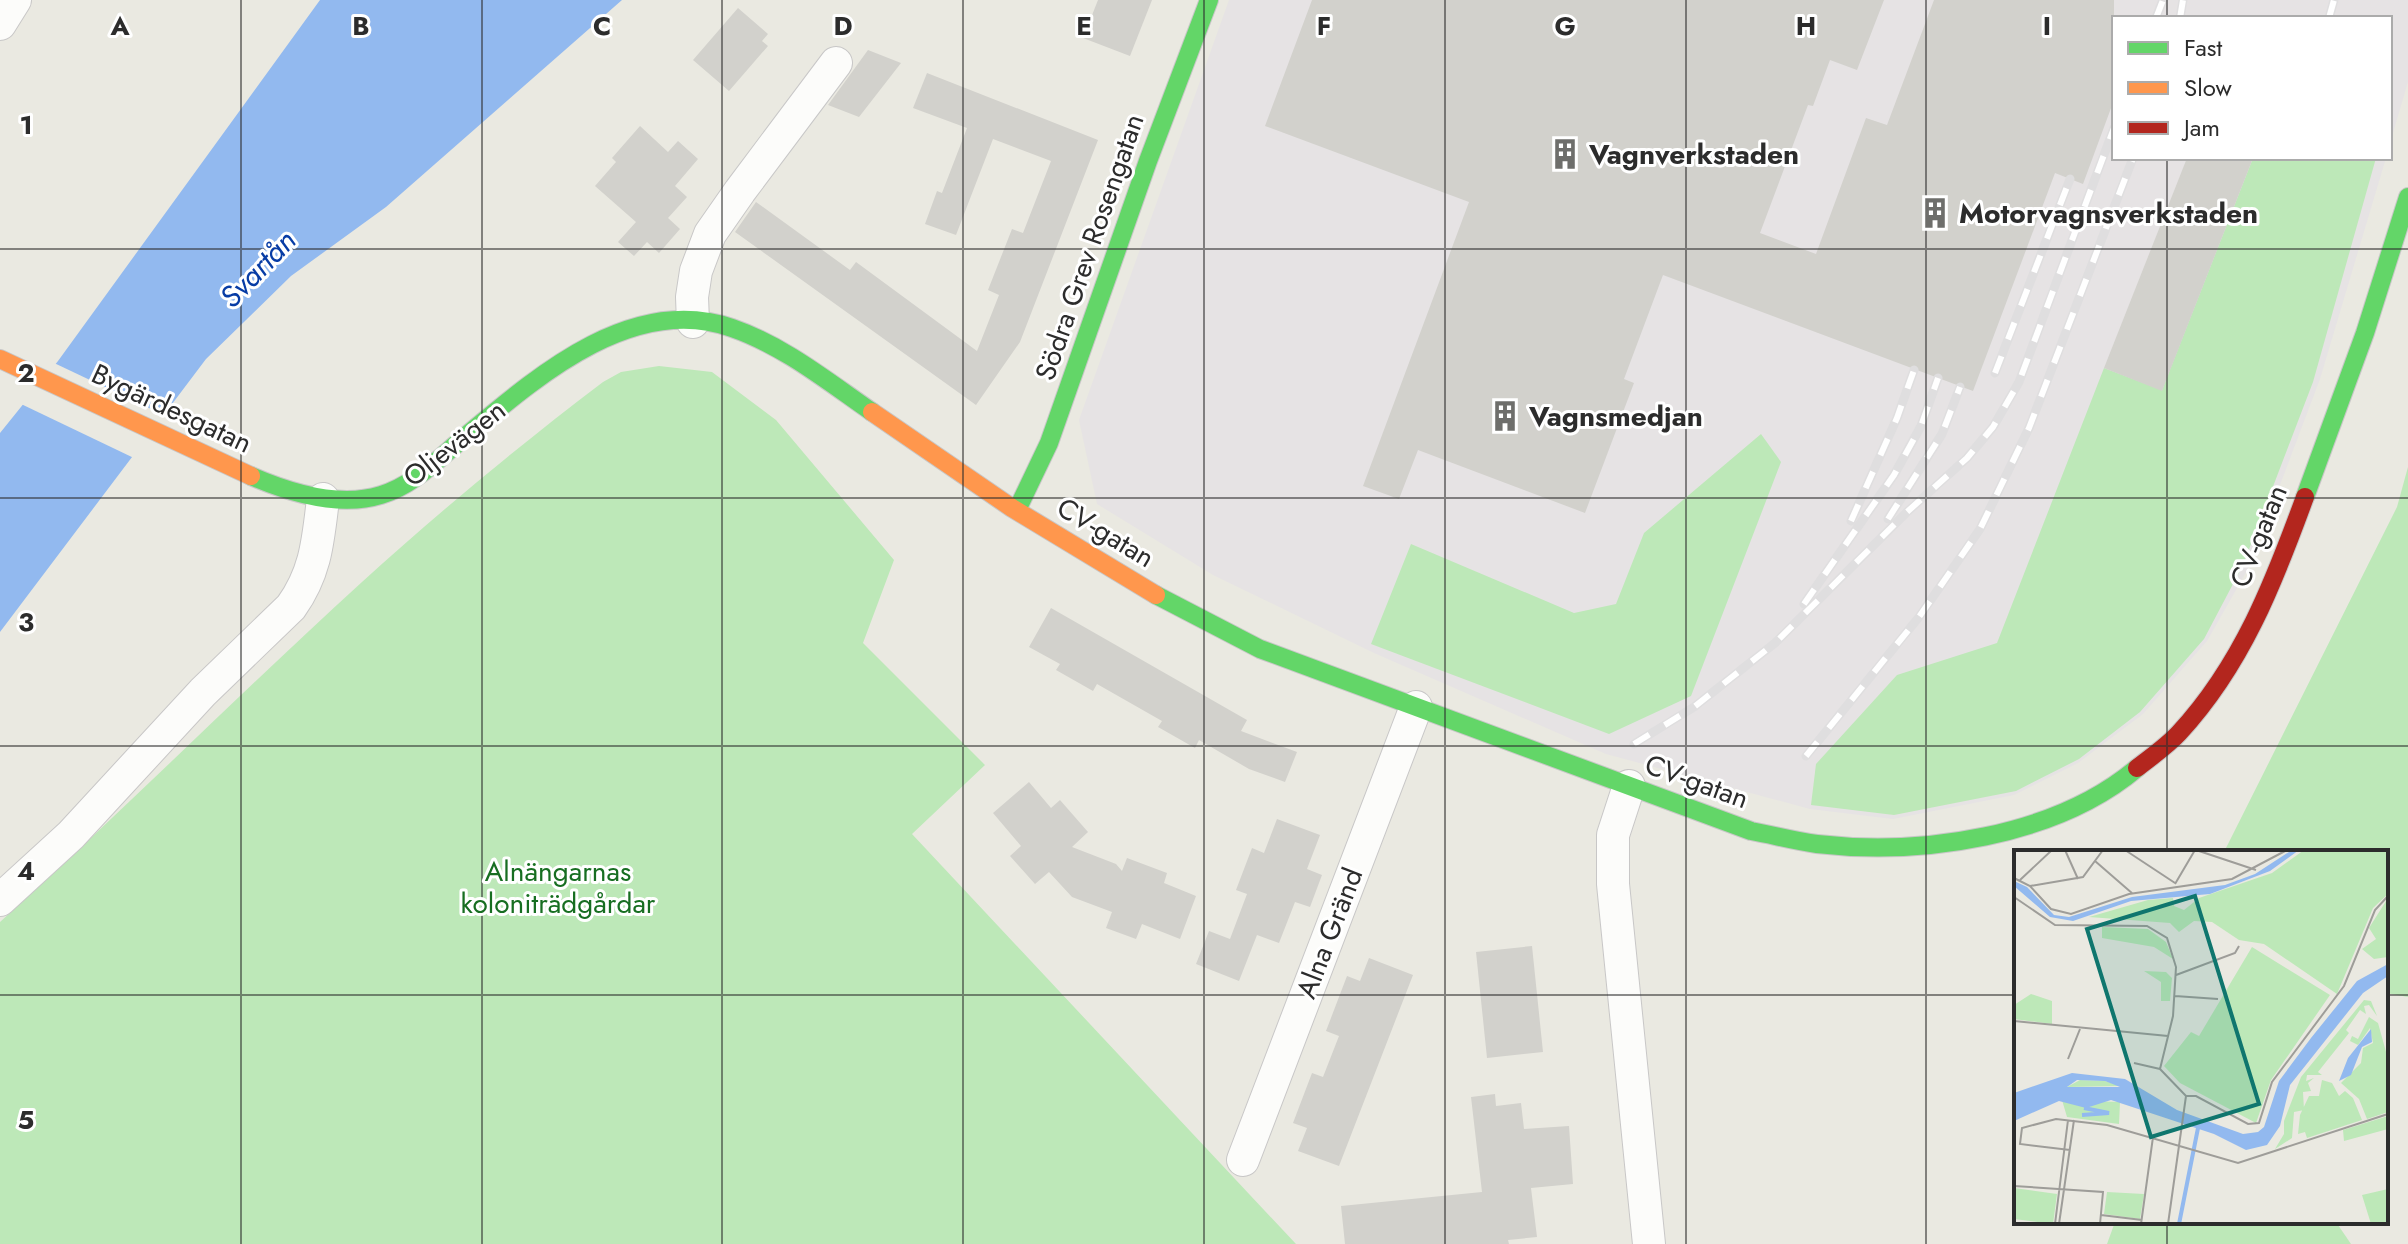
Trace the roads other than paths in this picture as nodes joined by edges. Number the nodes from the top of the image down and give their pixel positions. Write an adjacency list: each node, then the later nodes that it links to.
1 (15, 0): 3 (street)
2 (1209, 0): 9 (street, Södra Grev Rosengatan)
3 (0, 24)
4 (836, 63): 6 (street)
5 (2408, 197): 11 (street, CV-gatan)
6 (693, 322): 8 (street, Oljevägen); 9 (street, CV-gatan)
7 (1, 359): 8 (street, Bygärdesgatan)
8 (323, 499): 12 (street)
9 (1017, 510): 10 (street, CV-gatan)
10 (1416, 707): 11 (street, CV-gatan); 13 (street, Alna Gränd)
11 (1629, 786): 14 (street)
12 (0, 900)
13 (1243, 1160)
14 (1649, 1244)

